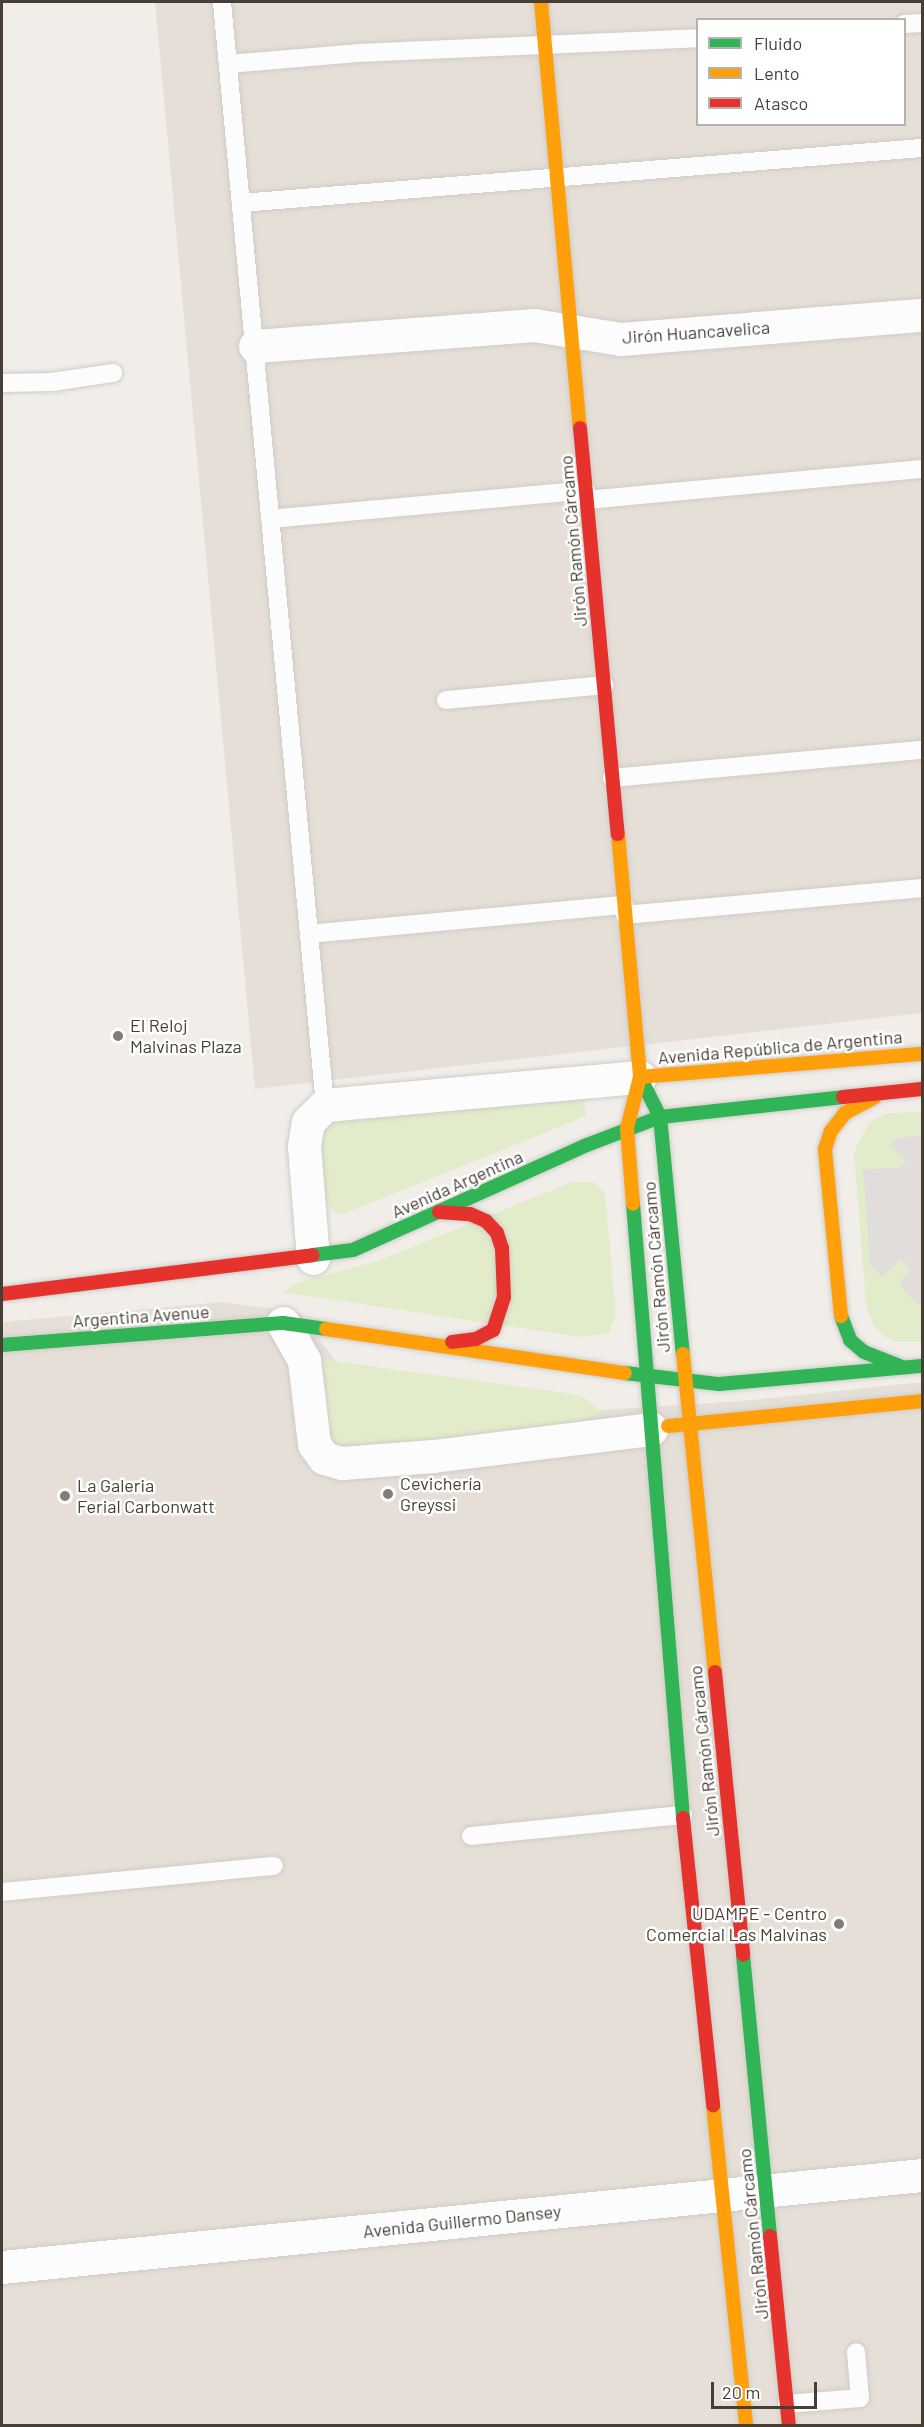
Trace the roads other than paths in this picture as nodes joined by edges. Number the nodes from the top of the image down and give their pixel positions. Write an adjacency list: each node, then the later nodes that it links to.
1 (222, 2): 7 (lane)
2 (541, 2): 6 (street, Jirón Ramón Cárcamo)
3 (922, 23): 4 (lane)
4 (906, 24)
5 (696, 38): 6 (lane)
6 (545, 46): 7 (lane); 9 (street, Jirón Ramón Cárcamo)
7 (228, 64): 10 (lane)
8 (922, 148): 9 (lane)
9 (558, 178): 10 (lane); 12 (street, Jirón Ramón Cárcamo)
10 (241, 203): 13 (lane)
11 (922, 315): 12 (street, Jirón Huancavelica)
12 (572, 331): 13 (street, Jirón Huancavelica); 17 (street, Jirón Ramón Cárcamo)
13 (255, 346): 18 (lane)
14 (113, 374): 15 (lane)
15 (2, 384)
16 (922, 470): 17 (lane)
17 (587, 495): 18 (lane); 19 (street, Jirón Ramón Cárcamo)
18 (270, 519): 25 (lane)
19 (604, 685): 20 (lane); 22 (street, Jirón Ramón Cárcamo)
20 (446, 699)
21 (922, 750): 22 (lane)
22 (612, 778): 24 (street, Jirón Ramón Cárcamo)
23 (922, 888): 24 (lane)
24 (625, 910): 25 (lane); 27 (street, Jirón Ramón Cárcamo)
25 (309, 934): 30 (lane)
26 (922, 1054): 27 (street, Avenida República de Argentina)
27 (640, 1077): 30 (street); 31 (street, Jirón Ramón Cárcamo); 32 (street, Jirón Ramón Cárcamo)
28 (922, 1089): 29 (street, Avenida Argentina)
29 (885, 1093): 31 (street, Avenida Argentina); 40 (street)
30 (325, 1105): 34 (street)
31 (660, 1117): 32 (street, Avenida Argentina); 42 (street, Jirón Ramón Cárcamo)
32 (627, 1128): 33 (street, Avenida Argentina); 41 (street, Jirón Ramón Cárcamo)
33 (439, 1212): 34 (street, Avenida Argentina); 37 (street)
34 (313, 1258): 35 (street, Avenida Argentina)
35 (2, 1294)
36 (283, 1323): 37 (street); 38 (street, Argentina Avenue); 45 (street)
37 (438, 1343): 41 (street)
38 (2, 1345)
39 (922, 1366): 40 (street)
40 (905, 1368): 42 (street)
41 (647, 1378): 42 (street); 45 (street, Jirón Ramón Cárcamo)
42 (684, 1382): 44 (street, Jirón Ramón Cárcamo)
43 (922, 1401): 44 (street)
44 (689, 1423): 45 (street); 51 (street, Jirón Ramón Cárcamo)
45 (651, 1429): 46 (street, Jirón Ramón Cárcamo)
46 (683, 1815): 47 (lane); 52 (street, Jirón Ramón Cárcamo)
47 (471, 1836)
48 (274, 1866): 49 (lane)
49 (2, 1892)
50 (922, 2175): 51 (street, Avenida Guillermo Dansey)
51 (767, 2191): 52 (street, Avenida Guillermo Dansey); 55 (street, Jirón Ramón Cárcamo)
52 (724, 2195): 53 (street, Avenida Guillermo Dansey); 56 (street, Jirón Ramón Cárcamo)
53 (2, 2267)
54 (856, 2352): 55 (lane)
55 (788, 2404): 57 (street, Jirón Ramón Cárcamo)
56 (746, 2426)
57 (789, 2426)

